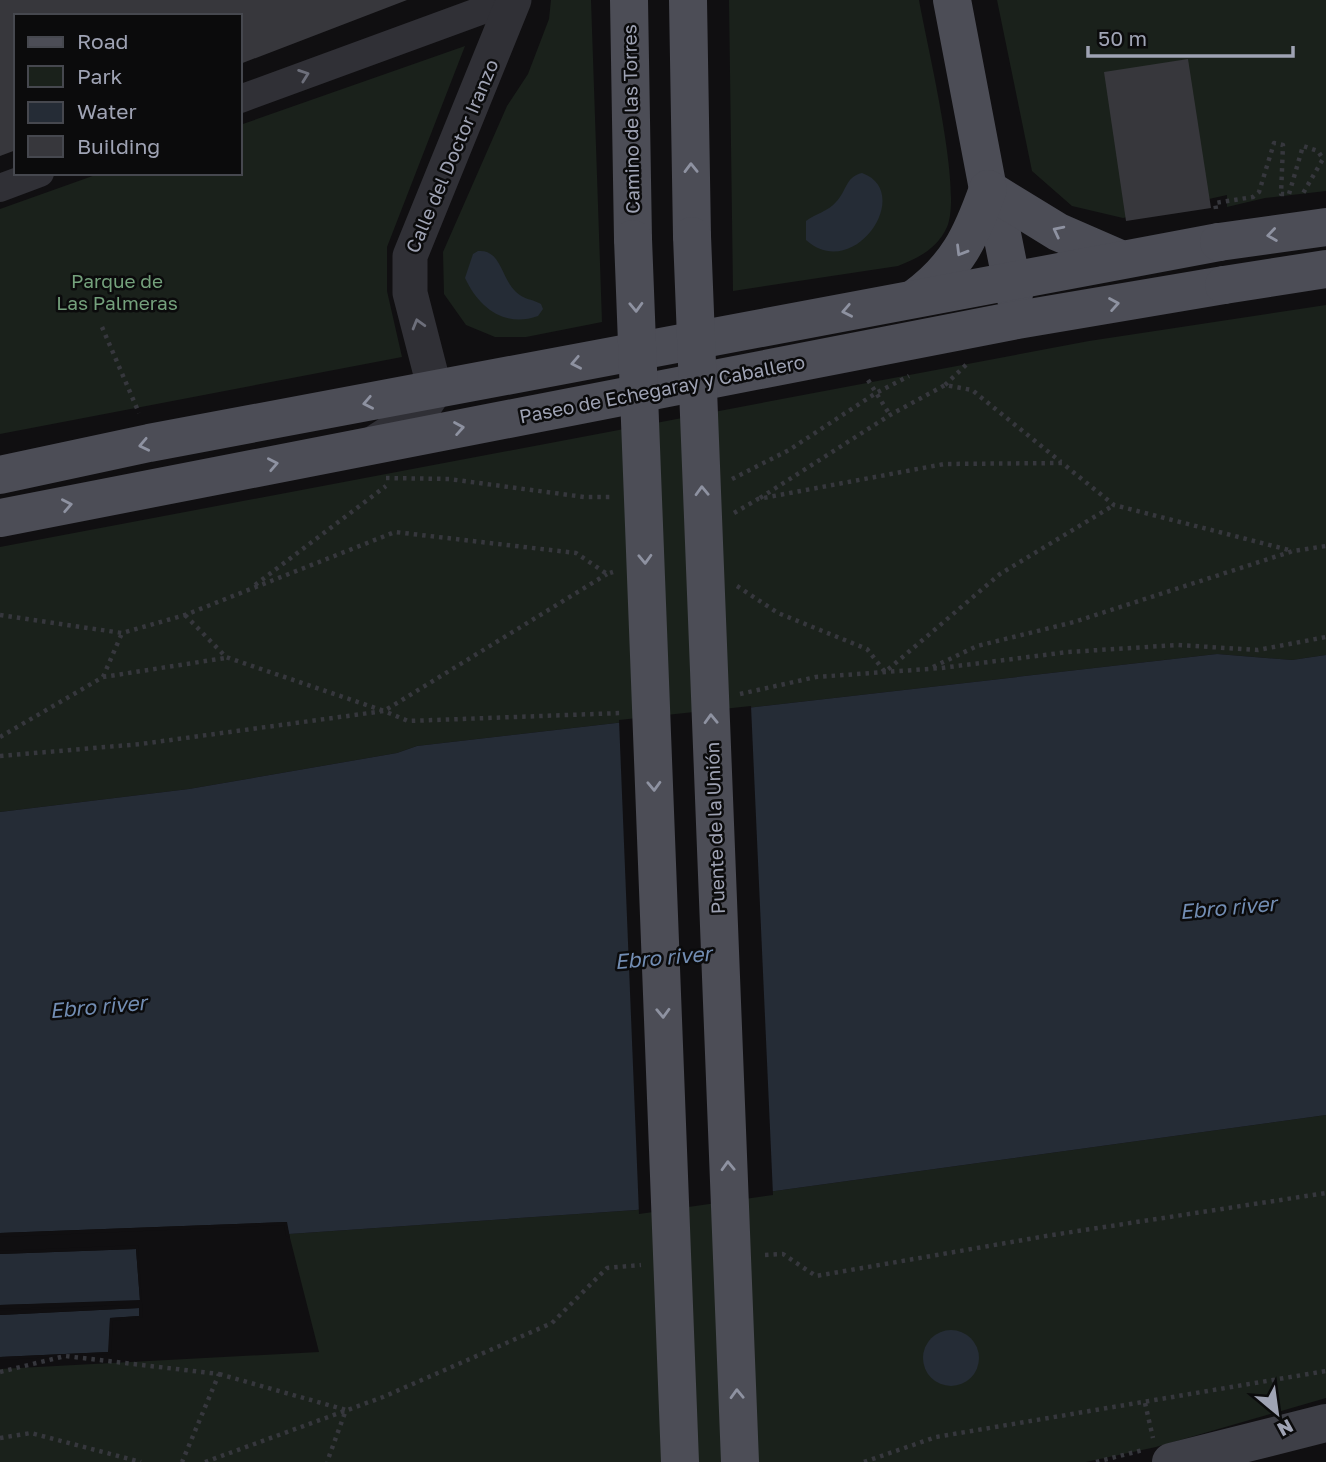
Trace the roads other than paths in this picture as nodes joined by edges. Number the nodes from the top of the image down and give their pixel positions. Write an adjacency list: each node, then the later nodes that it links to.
1 (512, 0): 5 (street, one-way to 1); 16 (street, Calle del Doctor Iranzo, one-way to 1)
2 (629, 0): 22 (main road, Camino de las Torres, one-way to 22, bridge)
3 (688, 0): 23 (main road, Puente de la Unión, one-way to 3, bridge)
4 (952, 0): 8 (main road)
5 (242, 98)
6 (35, 175): 7 (street)
7 (0, 188)
8 (988, 189): 10 (main road, one-way to 8); 12 (main road); 13 (main road, one-way to 13)
9 (1326, 227): 10 (main road, one-way to 10, bridge)
10 (1121, 259): 12 (main road)
11 (1326, 269): 14 (main road, Paseo de Echegaray y Caballero, one-way to 11, bridge)
12 (1013, 287): 13 (main road); 14 (main road); 15 (main road)
13 (914, 298): 16 (main road, one-way to 16)
14 (1062, 312): 15 (main road, Paseo de Echegaray y Caballero)
15 (960, 347): 17 (main road, Paseo de Echegaray y Caballero, one-way to 15)
16 (435, 390): 17 (street); 18 (main road, one-way to 18)
17 (368, 447): 19 (main road, Paseo de Echegaray y Caballero, one-way to 17)
18 (0, 475)
19 (0, 518)
20 (1326, 1423): 21 (main road)
21 (1163, 1452)
22 (680, 1462)
23 (740, 1462)

